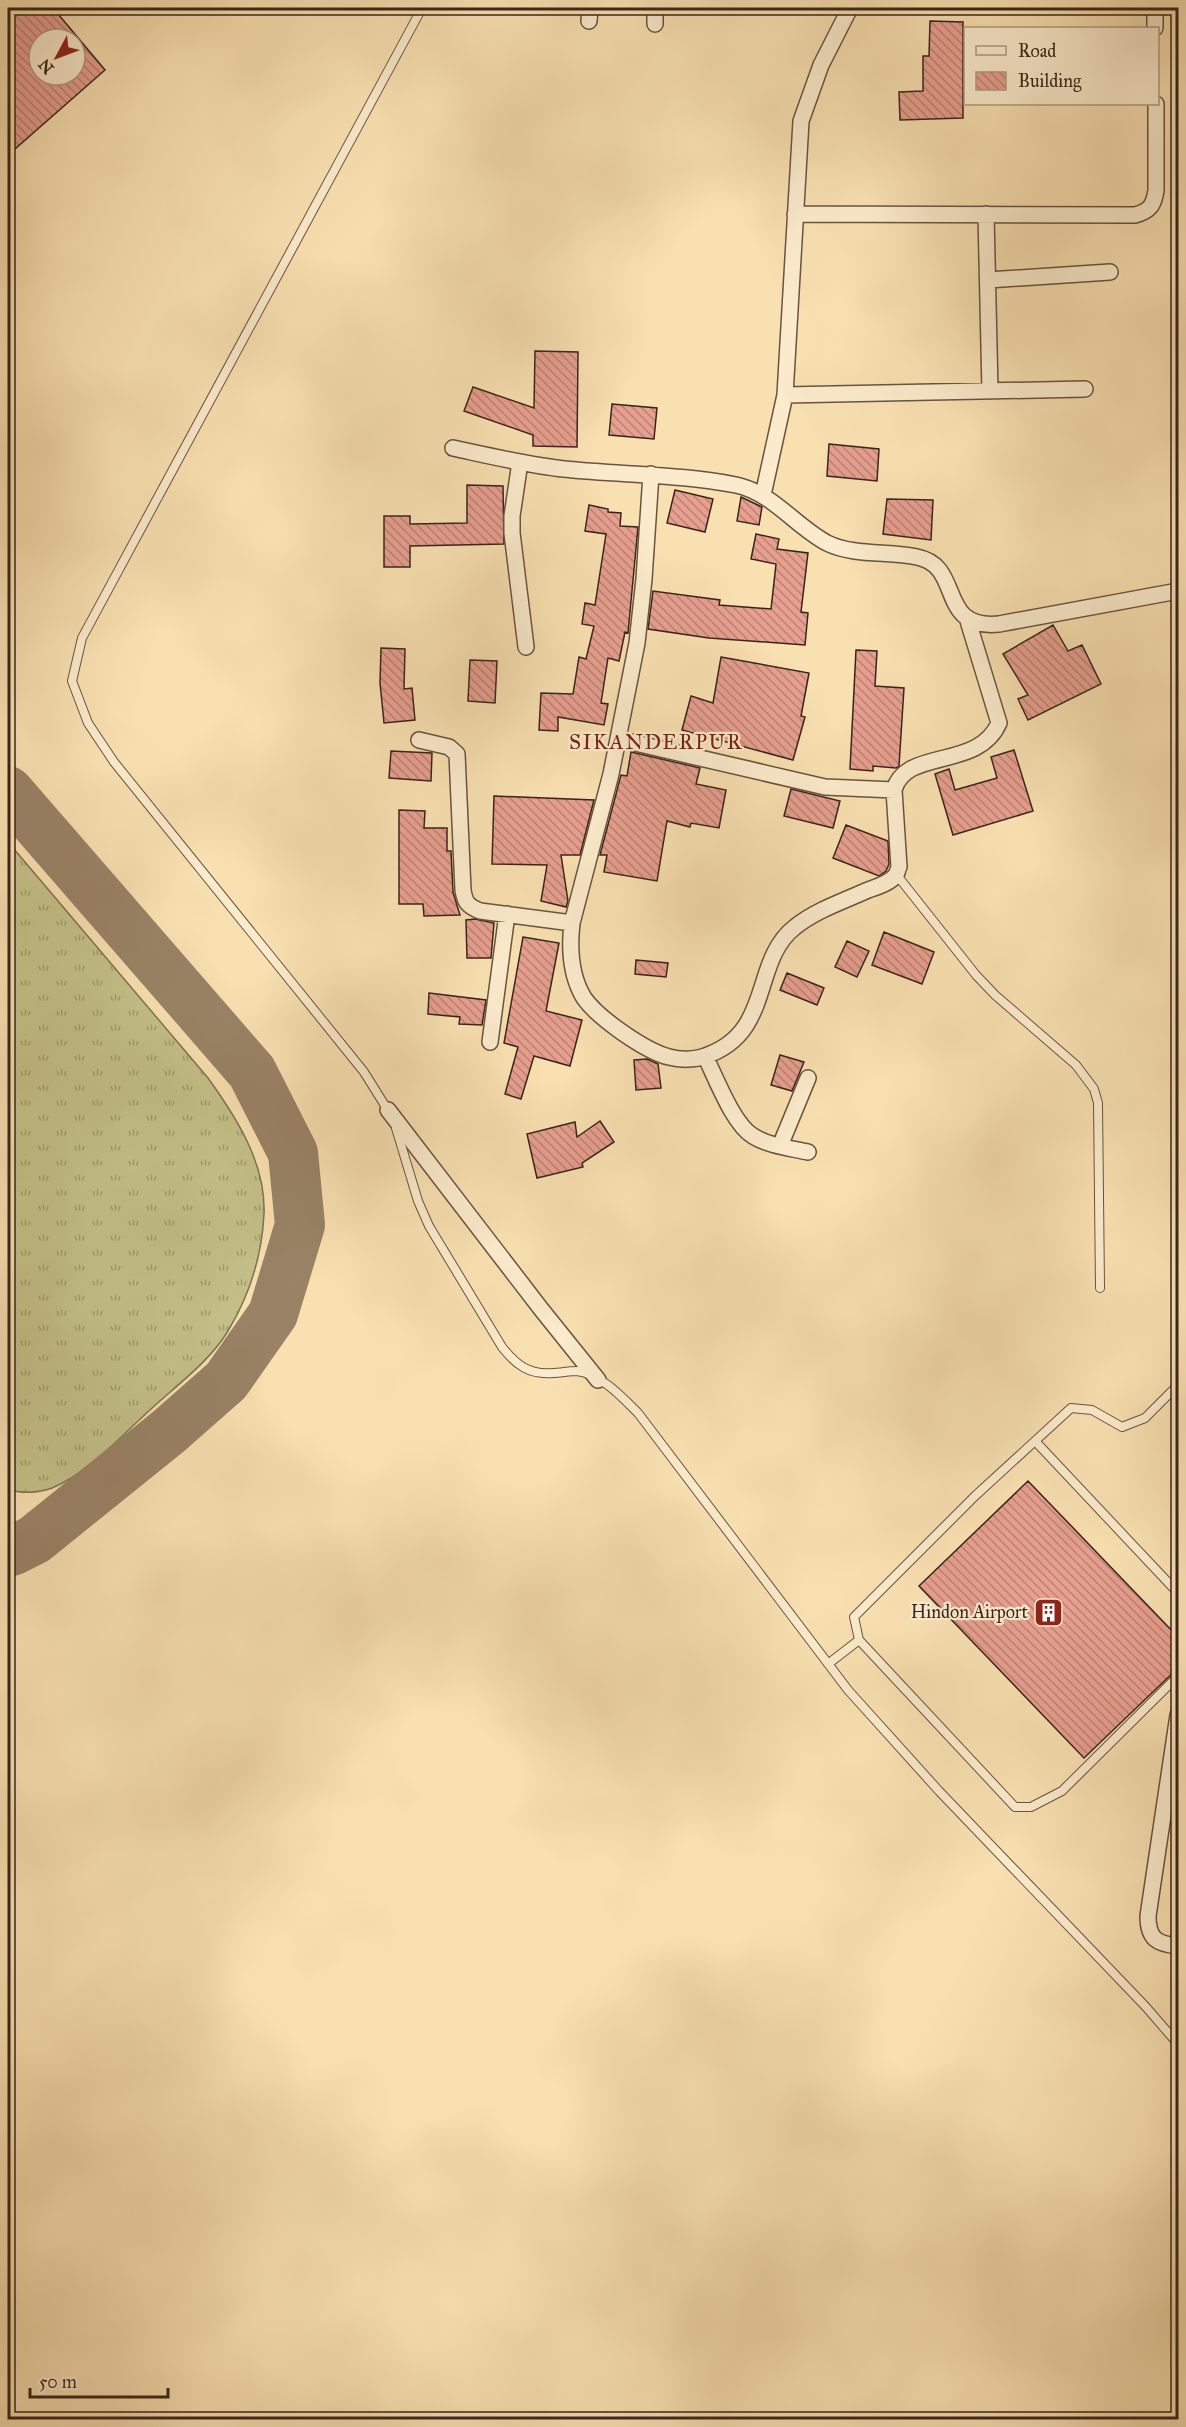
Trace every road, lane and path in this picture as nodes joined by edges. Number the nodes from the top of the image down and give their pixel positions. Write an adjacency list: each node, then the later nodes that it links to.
1 (422, 8): 31 (lane)
2 (655, 8): 5 (street)
3 (850, 8): 8 (street)
4 (1155, 8): 6 (street)
5 (655, 24)
6 (1155, 27)
7 (1156, 105): 9 (street)
8 (795, 213): 9 (street); 14 (street)
9 (986, 214): 11 (street)
10 (1110, 272): 11 (street)
11 (988, 280): 13 (street)
12 (1085, 389): 13 (street)
13 (990, 391): 14 (street)
14 (785, 395): 18 (street)
15 (453, 448): 16 (street)
16 (520, 462): 17 (street); 21 (street)
17 (651, 474): 18 (street); 22 (street)
18 (763, 495): 20 (street)
19 (1179, 591): 20 (street)
20 (968, 621): 24 (street)
21 (526, 647)
22 (618, 739): 24 (street); 27 (street)
23 (420, 740): 26 (street)
24 (894, 790): 25 (street)
25 (896, 874): 29 (street); 34 (lane)
26 (507, 914): 27 (street); 28 (street)
27 (572, 923): 29 (street)
28 (490, 1042)
29 (705, 1056): 32 (street)
30 (808, 1078): 32 (street)
31 (388, 1110): 35 (street); 35 (lane)
32 (780, 1146): 33 (street)
33 (808, 1152)
34 (1100, 1288)
35 (598, 1380): 40 (lane)
36 (1179, 1384): 37 (lane)
37 (1035, 1441): 38 (lane); 39 (lane)
38 (1179, 1593)
39 (859, 1640): 40 (lane); 41 (lane)
40 (828, 1664): 44 (lane)
41 (1179, 1676)
42 (1179, 1715): 43 (street)
43 (1179, 1946)
44 (1179, 2044)

